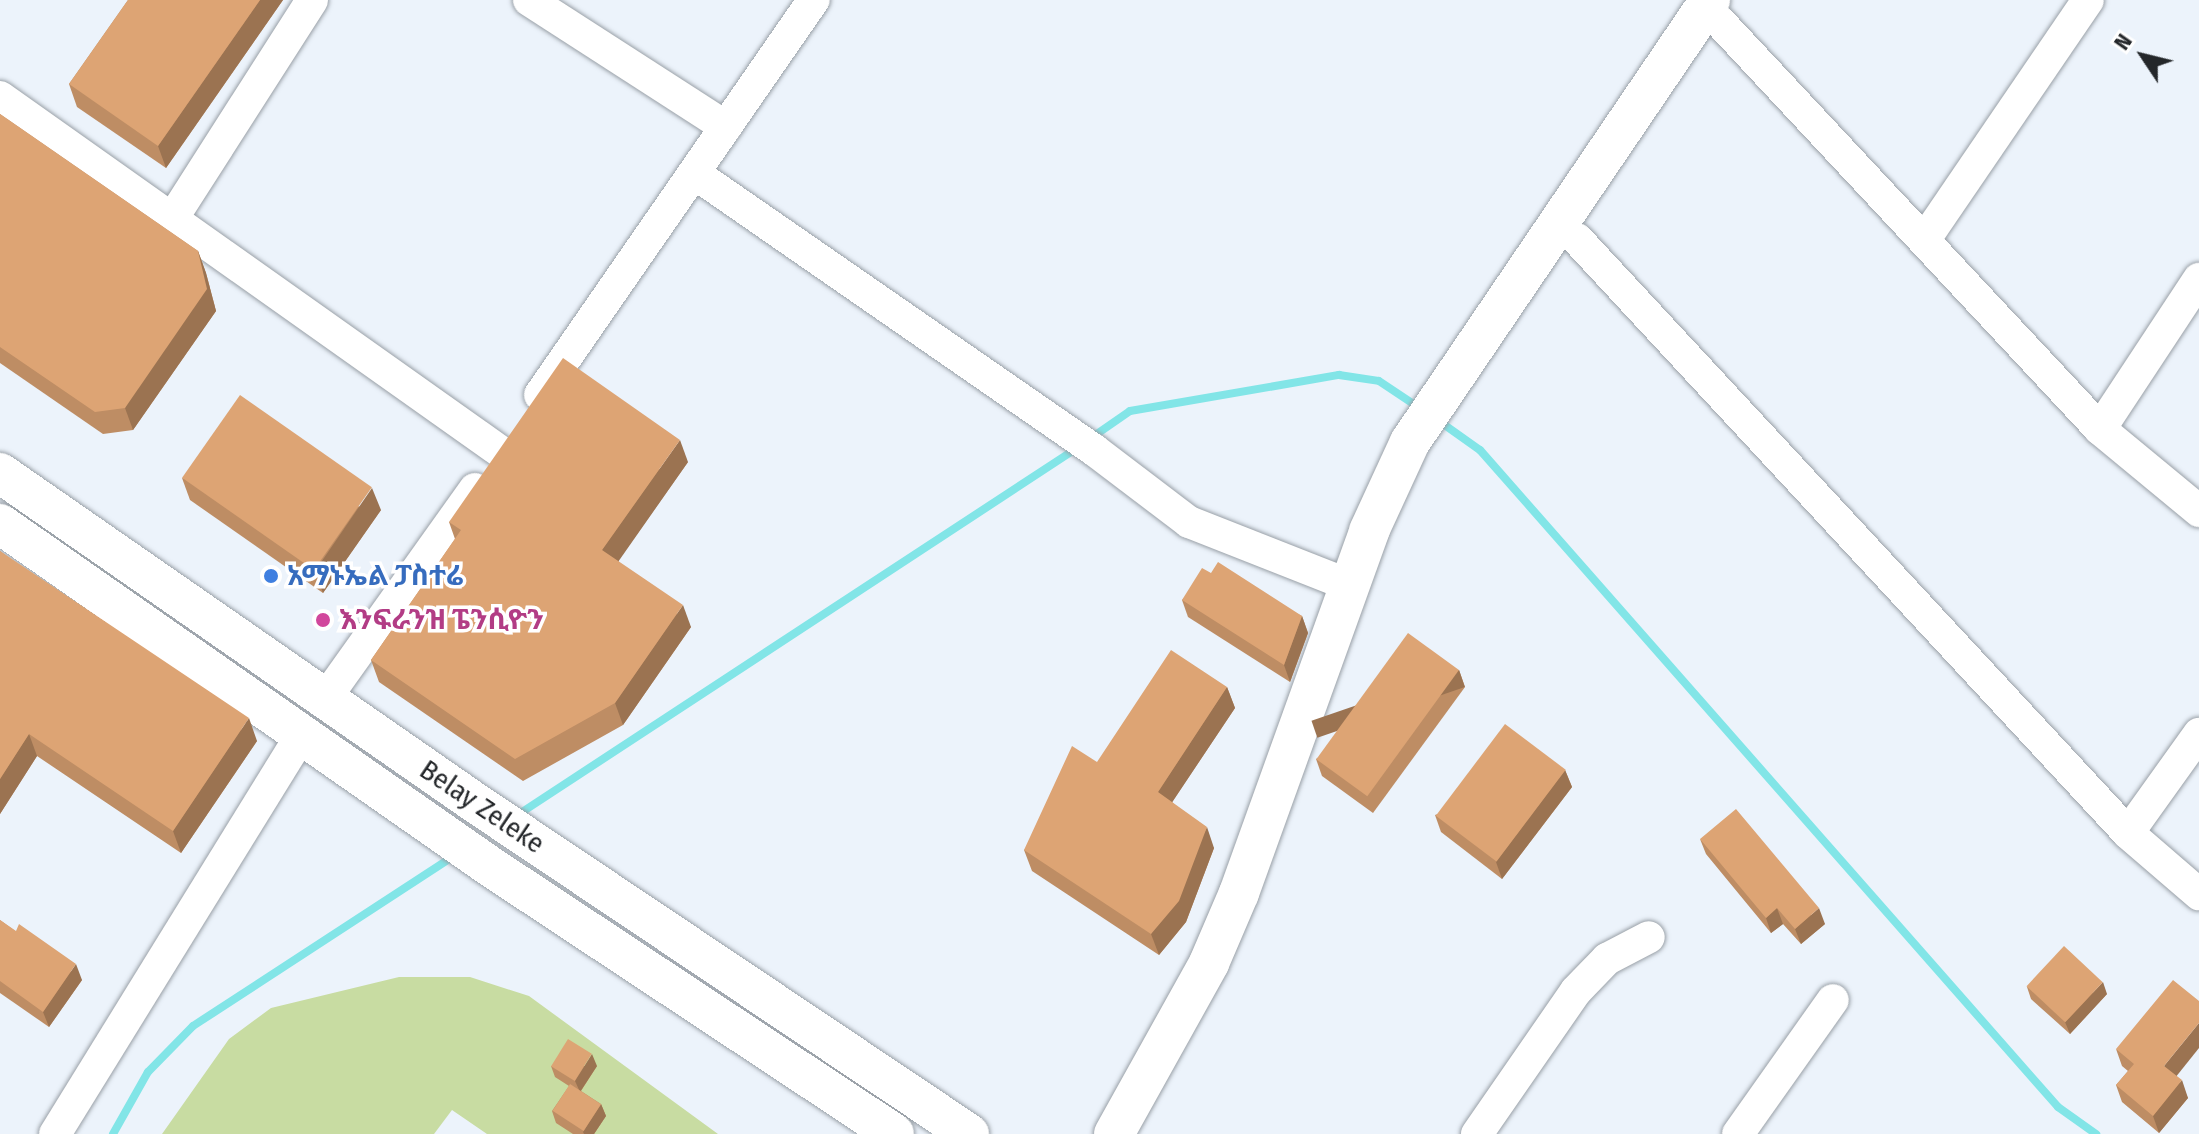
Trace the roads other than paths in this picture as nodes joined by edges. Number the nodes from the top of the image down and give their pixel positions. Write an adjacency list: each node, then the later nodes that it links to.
1 (312, 0): 9 (street)
2 (529, 0): 7 (street)
3 (814, 0): 7 (street)
4 (2088, 0): 11 (street)
5 (1714, 11): 11 (street); 18 (street)
6 (0, 97): 9 (street)
7 (726, 127): 8 (street)
8 (694, 173): 14 (street); 18 (street)
9 (174, 216): 14 (street)
10 (1577, 239): 22 (street)
11 (1925, 239): 13 (street)
12 (2199, 279): 13 (street)
13 (2100, 429): 16 (street)
14 (514, 433): 19 (street)
15 (0, 473): 19 (street, Belay Zeleke)
16 (2199, 511)
17 (0, 524): 20 (street, Belay Zeleke)
18 (1349, 585): 29 (street)
19 (325, 699): 20 (street); 28 (street, Belay Zeleke)
20 (302, 734): 26 (street); 27 (street, Belay Zeleke)
21 (2199, 734): 22 (street)
22 (2128, 833): 23 (street)
23 (2199, 894)
24 (1649, 937): 30 (street)
25 (1833, 1000): 31 (street)
26 (55, 1134)
27 (894, 1134)
28 (969, 1134)
29 (1114, 1134)
30 (1477, 1134)
31 (1738, 1134)

